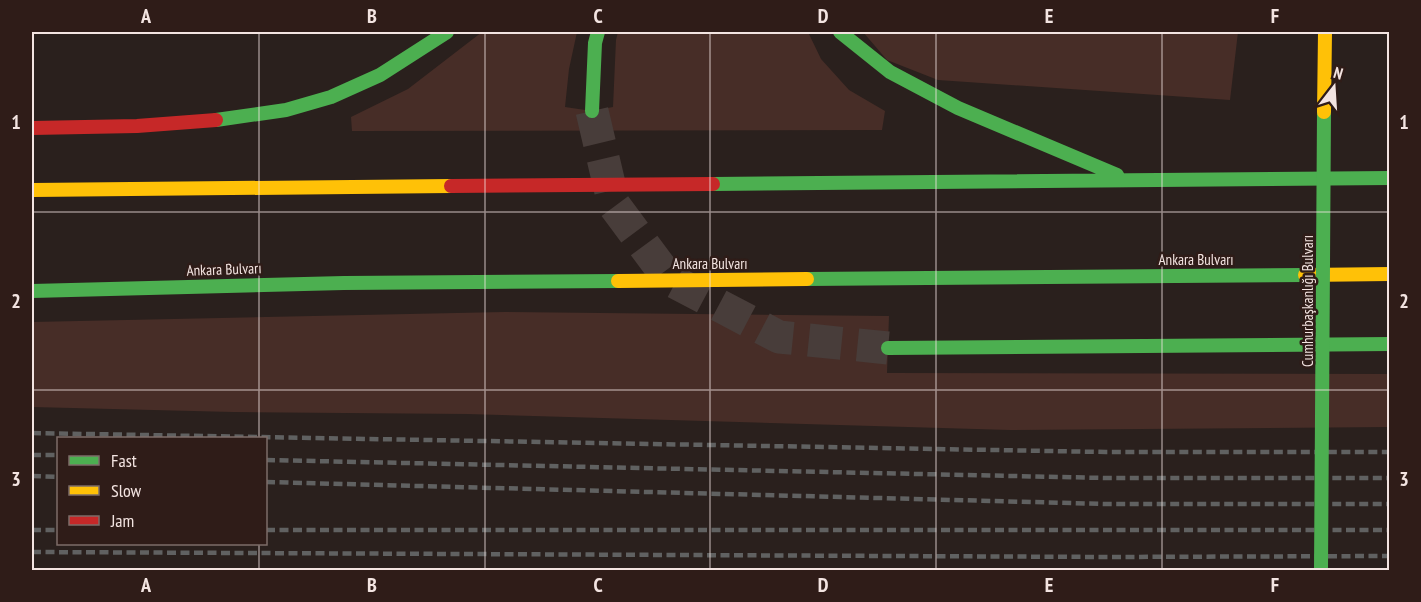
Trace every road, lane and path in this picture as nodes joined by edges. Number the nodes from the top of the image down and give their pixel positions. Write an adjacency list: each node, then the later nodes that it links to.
1 (447, 32): 6 (main road)
2 (598, 32): 5 (main road)
3 (840, 32): 8 (main road)
4 (1325, 32): 14 (main road, Cumhurbaşkanlığı Bulvarı, bridge)
5 (592, 111)
6 (32, 128)
7 (1389, 178): 8 (main road)
8 (1130, 180): 9 (main road)
9 (32, 190)
10 (1389, 274): 11 (main road, Ankara Bulvarı)
11 (32, 291)
12 (1389, 344): 13 (main road)
13 (888, 348)
14 (1321, 570)

